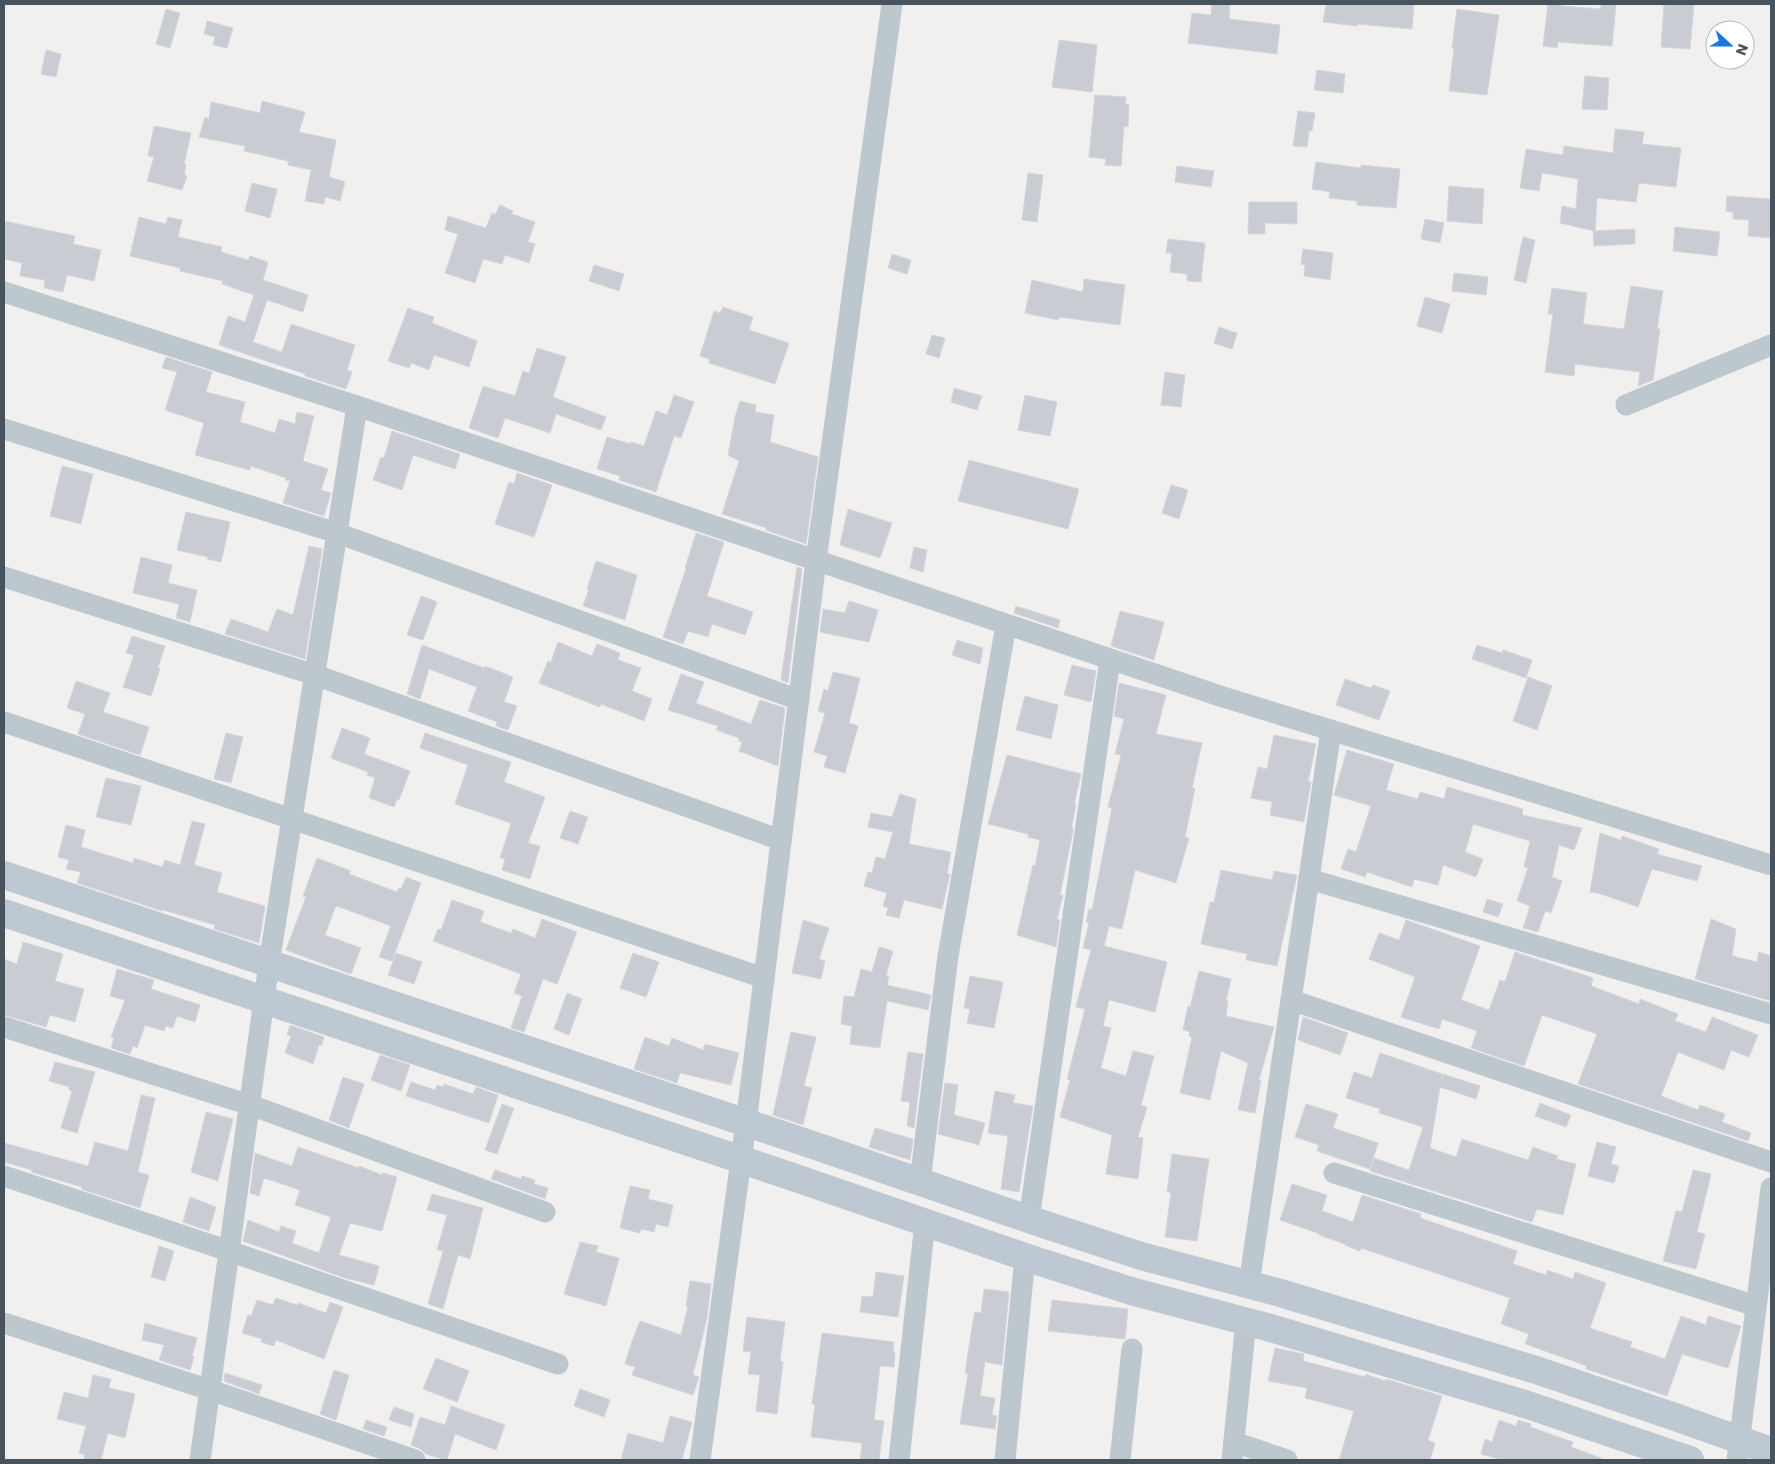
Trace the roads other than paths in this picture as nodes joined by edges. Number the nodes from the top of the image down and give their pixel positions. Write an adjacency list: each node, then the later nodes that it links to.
1 (892, 4): 8 (street)
2 (4, 292): 5 (street)
3 (1771, 346): 4 (street)
4 (1626, 405)
5 (357, 406): 7 (street); 8 (street)
6 (4, 429): 7 (street)
7 (337, 532): 12 (street); 13 (street)
8 (816, 561): 10 (street); 13 (street)
9 (4, 577): 12 (street)
10 (1006, 625): 11 (street); 34 (street)
11 (1110, 660): 15 (street); 37 (street)
12 (315, 675): 16 (street); 17 (street)
13 (799, 700): 17 (street)
14 (4, 722): 16 (street)
15 (1331, 730): 18 (street); 20 (street)
16 (292, 818): 22 (street); 23 (street)
17 (781, 840): 23 (street)
18 (1771, 865)
19 (4, 875): 22 (main road)
20 (1309, 879): 24 (street); 26 (street)
21 (4, 913): 25 (main road)
22 (269, 964): 25 (street); 29 (main road)
23 (764, 978): 29 (street)
24 (1291, 1000): 31 (street); 41 (street)
25 (264, 1001): 28 (street); 30 (main road)
26 (1771, 1014)
27 (4, 1027): 28 (street)
28 (250, 1105): 36 (street); 39 (street)
29 (746, 1123): 30 (street); 34 (main road)
30 (741, 1160): 38 (main road); 53 (street)
31 (1771, 1162)
32 (1334, 1173): 42 (street)
33 (4, 1176): 39 (street)
34 (920, 1181): 37 (main road)
35 (1771, 1188): 42 (street)
36 (545, 1212)
37 (1029, 1219): 41 (main road)
38 (926, 1222): 40 (main road); 54 (street)
39 (229, 1251): 46 (street); 47 (street)
40 (1025, 1256): 43 (main road); 55 (street)
41 (1250, 1284): 48 (main road)
42 (1756, 1306): 48 (street)
43 (1246, 1321): 49 (street); 58 (main road)
44 (4, 1323): 47 (street)
45 (1132, 1350): 56 (street)
46 (558, 1364)
47 (210, 1390): 51 (street); 52 (street)
48 (1739, 1450): 50 (main road)
49 (1233, 1451): 57 (street)
50 (1771, 1451)
51 (200, 1460)
52 (415, 1460)
53 (700, 1460)
54 (899, 1460)
55 (1005, 1460)
56 (1120, 1460)
57 (1287, 1460)
58 (1690, 1460)

